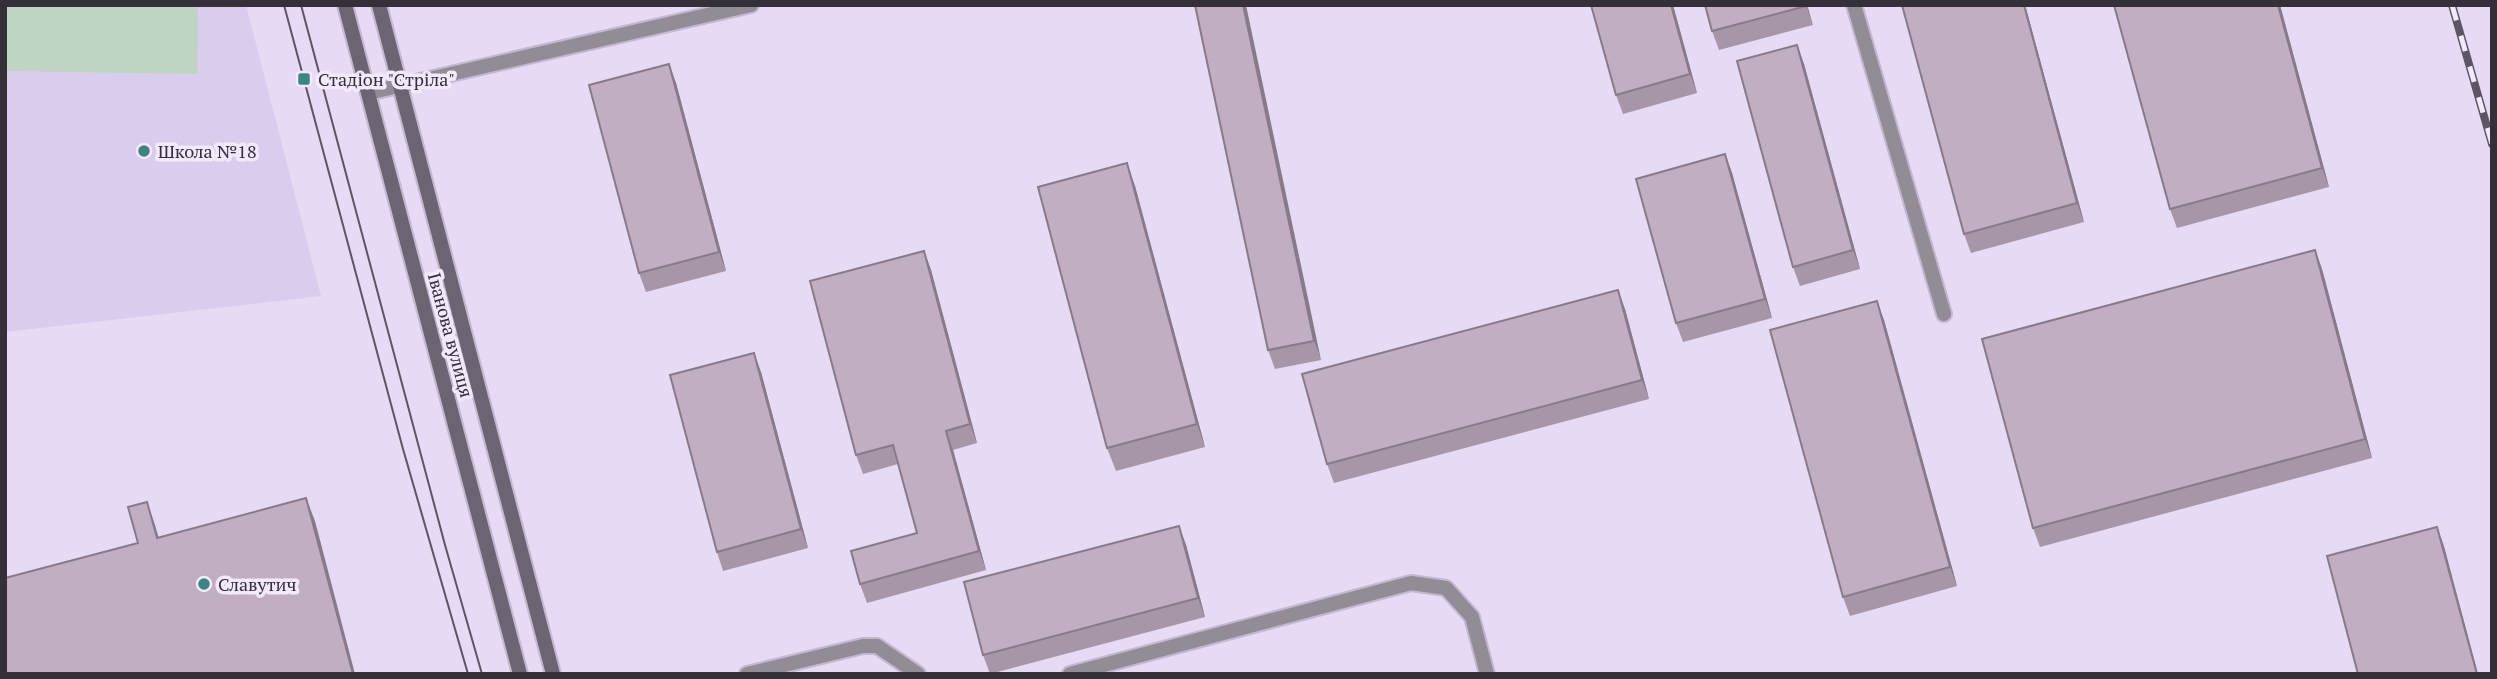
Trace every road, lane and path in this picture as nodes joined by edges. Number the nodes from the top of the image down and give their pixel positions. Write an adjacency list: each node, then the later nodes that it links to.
1 (345, 5): 6 (main road, Іванова вулиця)
2 (379, 5): 5 (main road, Іванова вулиця)
3 (751, 5): 5 (street)
4 (1854, 5): 7 (street)
5 (400, 85): 6 (street); 9 (main road, Іванова вулиця)
6 (368, 93): 8 (main road, Іванова вулиця)
7 (1944, 314)
8 (520, 674)
9 (553, 674)
10 (747, 674): 11 (street)
11 (918, 674)
12 (1070, 674): 13 (street)
13 (1487, 674)

